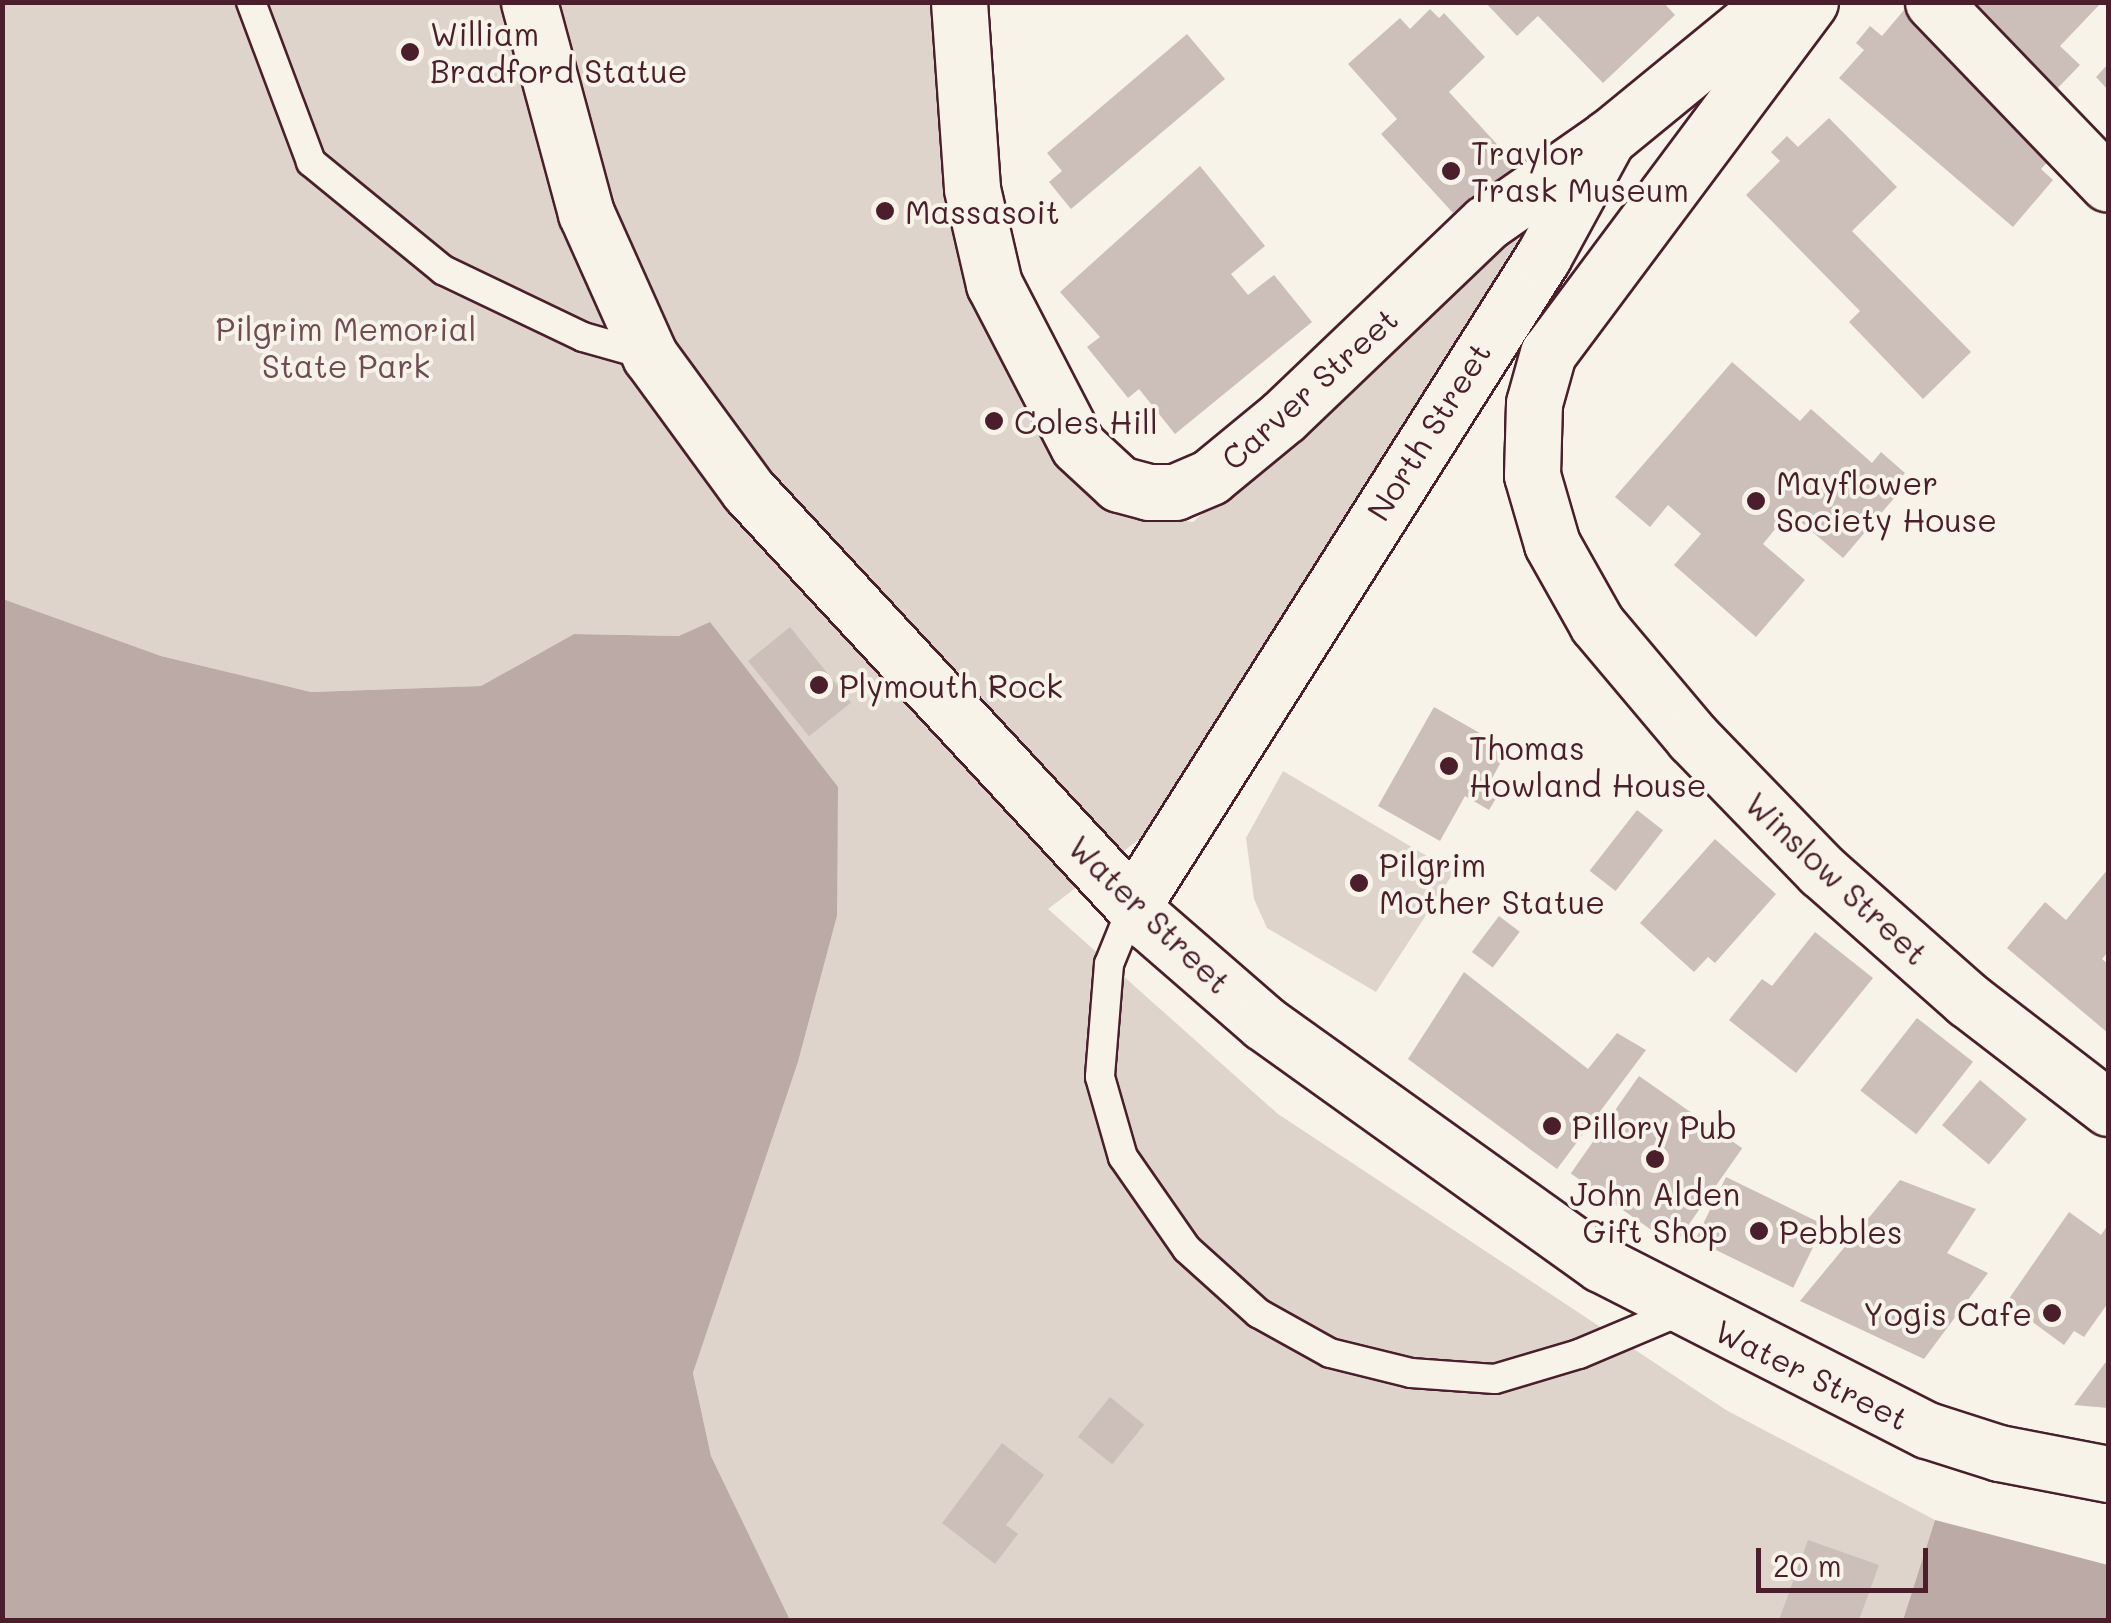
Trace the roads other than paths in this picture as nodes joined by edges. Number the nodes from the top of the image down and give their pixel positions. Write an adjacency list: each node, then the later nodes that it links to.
1 (251, 2): 9 (lane)
2 (529, 2): 9 (street, Water Street)
3 (959, 2): 7 (street, Carver Street)
4 (1774, 2): 7 (street, North Street)
5 (1810, 2): 11 (street, Winslow Street)
6 (1932, 2): 8 (street)
7 (1608, 138): 10 (street, North Street)
8 (2108, 184)
9 (650, 356): 10 (street, Water Street)
10 (1133, 906): 12 (street, Water Street); 12 (lane)
11 (2108, 1108)
12 (1683, 1310): 13 (street, Water Street)
13 (2108, 1474)

